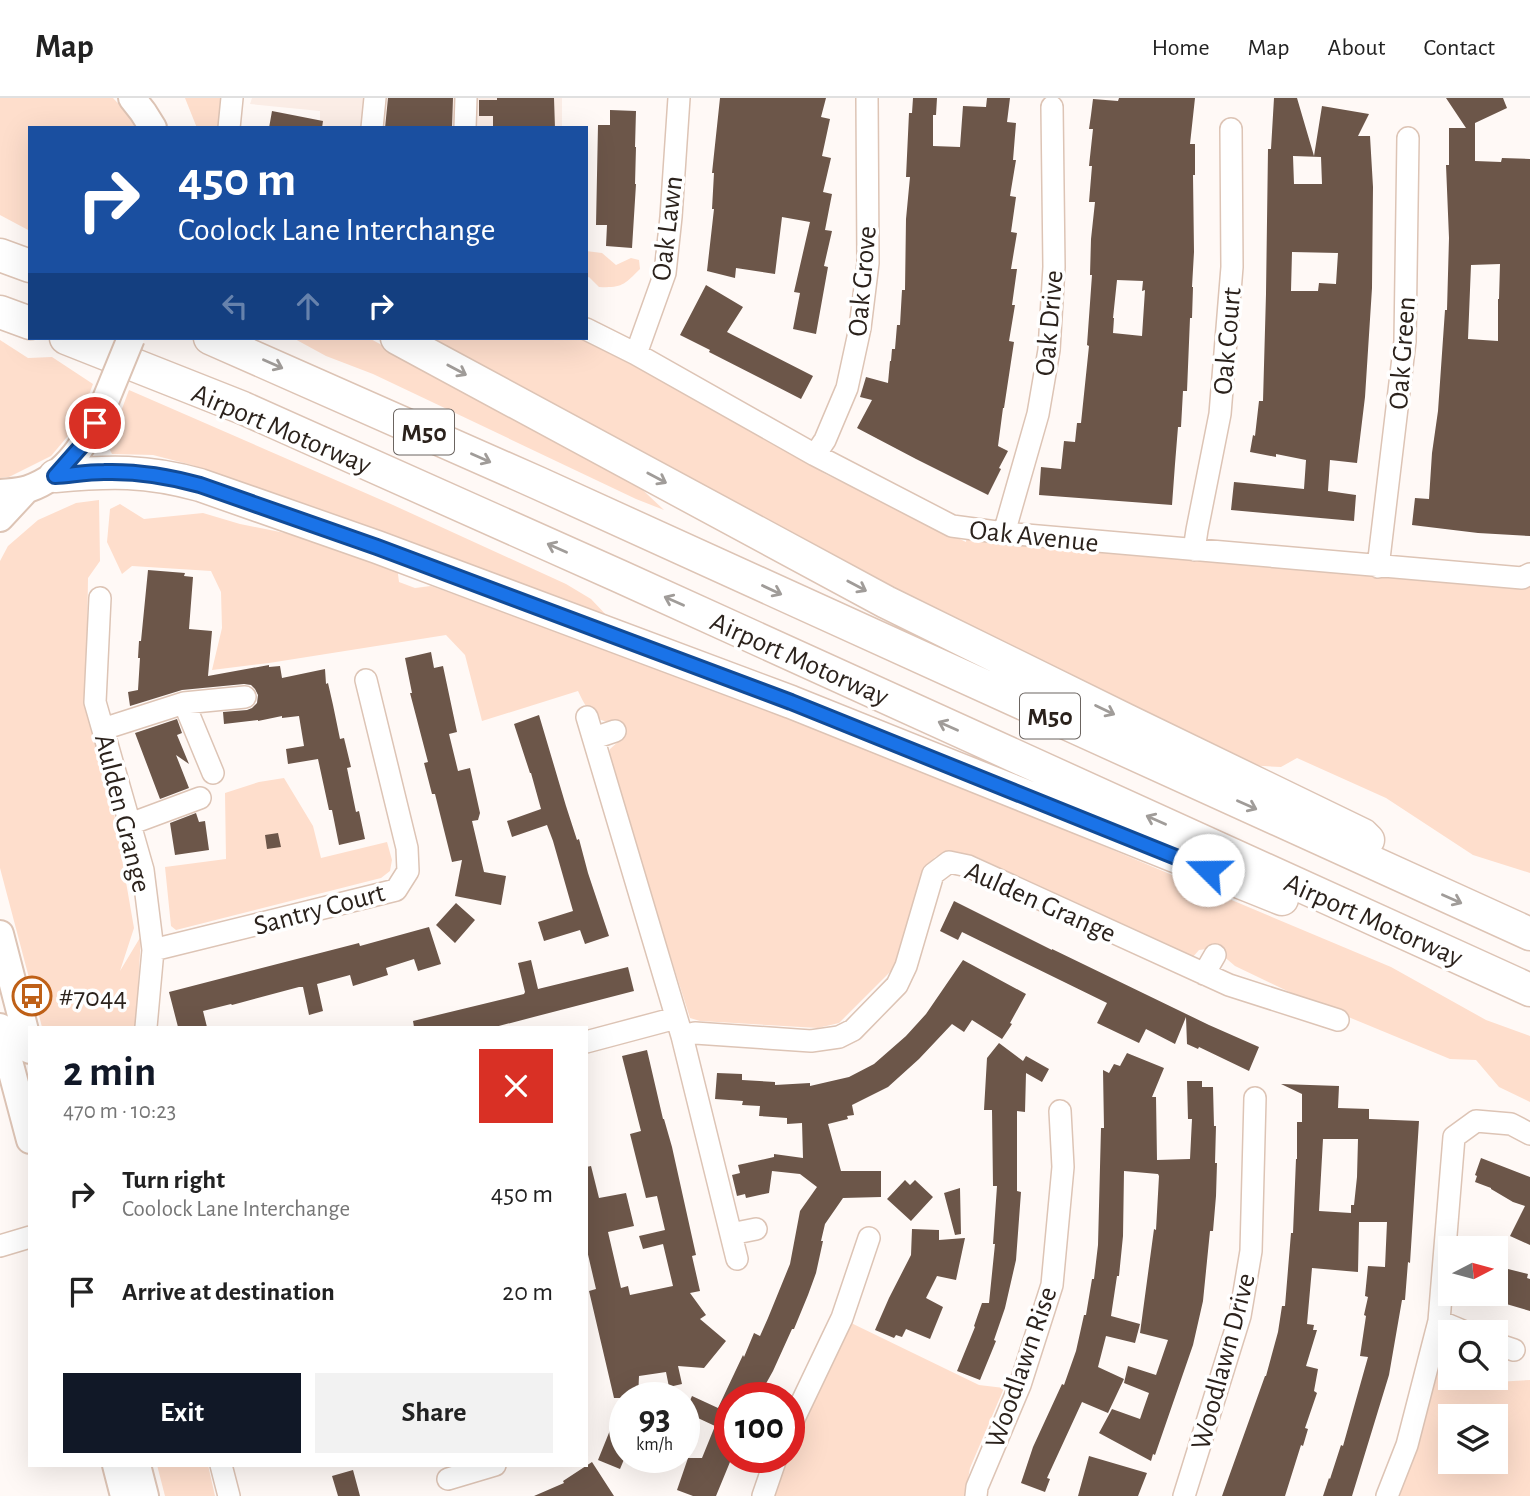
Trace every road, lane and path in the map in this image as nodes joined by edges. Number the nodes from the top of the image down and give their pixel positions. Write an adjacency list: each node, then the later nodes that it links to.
1 (132, 98): 9 (main road)
2 (148, 98): 10 (main road)
3 (232, 98): 11 (street)
4 (375, 98): 12 (street)
5 (466, 98): 13 (street)
6 (679, 98): 25 (street, Oak Lawn)
7 (867, 98): 26 (street, Oak Grove)
8 (1052, 107): 30 (street, Oak Drive)
9 (154, 126)
10 (155, 126)
11 (229, 126)
12 (372, 126)
13 (465, 126)
14 (1231, 128): 31 (street, Oak Court)
15 (1408, 138): 32 (street, Oak Green)
16 (0, 255): 17 (highway)
17 (28, 265)
18 (0, 312): 19 (highway)
19 (28, 322)
20 (588, 330): 25 (street, Oak Avenue)
21 (71, 340): 46 (highway, Airport Motorway / M50, one-way to 21)
22 (130, 340): 27 (main road, bridge)
23 (216, 340): 45 (highway, Airport Motorway / M50, one-way to 45)
24 (401, 340): 45 (highway, one-way to 45)
25 (636, 354): 26 (street, Oak Avenue)
26 (815, 455): 30 (street, Oak Avenue)
27 (55, 476): 28 (main road); 46 (highway)
28 (13, 491): 29 (main road)
29 (0, 517)
30 (1003, 533): 31 (street, Oak Avenue)
31 (1194, 550): 32 (street, Oak Avenue)
32 (1378, 566): 33 (street, Oak Avenue)
33 (1530, 574)
34 (100, 598): 39 (street, Aulden Grange)
35 (366, 680): 49 (street, Santry Court)
36 (245, 698): 37 (street)
37 (184, 703): 39 (street); 42 (street)
38 (587, 717): 41 (street)
39 (103, 729): 44 (street, Aulden Grange)
40 (615, 731): 41 (street)
41 (594, 738): 56 (street)
42 (213, 773)
43 (200, 799): 44 (street)
44 (130, 824): 49 (street, Aulden Grange)
45 (1390, 871): 48 (highway, Airport Motorway / M50, one-way to 48)
46 (1352, 909): 52 (highway, Airport Motorway / M50)
47 (0, 934): 58 (main road)
48 (1530, 934)
49 (153, 950): 54 (street, Aulden Grange)
50 (1215, 955): 51 (street)
51 (1204, 974): 53 (street, Aulden Grange); 56 (street, Aulden Grange)
52 (1530, 990)
53 (1338, 1020)
54 (146, 1026)
55 (0, 1027): 61 (main road)
56 (679, 1027): 57 (street, Aulden Grange); 64 (street)
57 (588, 1042)
58 (28, 1043)
59 (1255, 1098): 83 (street, Woodlawn Drive)
60 (1060, 1111): 82 (street, Woodlawn Rise)
61 (28, 1132)
62 (1530, 1134): 69 (street)
63 (756, 1229): 64 (street)
64 (732, 1234): 68 (street)
65 (28, 1238): 67 (street)
66 (869, 1238): 71 (street)
67 (0, 1246)
68 (737, 1259)
69 (1439, 1320)
70 (1438, 1325): 84 (street)
71 (805, 1395)
72 (117, 1467): 78 (main road)
73 (138, 1467): 79 (main road)
74 (221, 1467): 80 (street)
75 (474, 1468): 77 (street)
76 (770, 1473): 81 (street)
77 (448, 1479)
78 (124, 1496)
79 (145, 1496)
80 (229, 1496)
81 (762, 1496)
82 (976, 1496)
83 (1184, 1496)
84 (1387, 1496)

